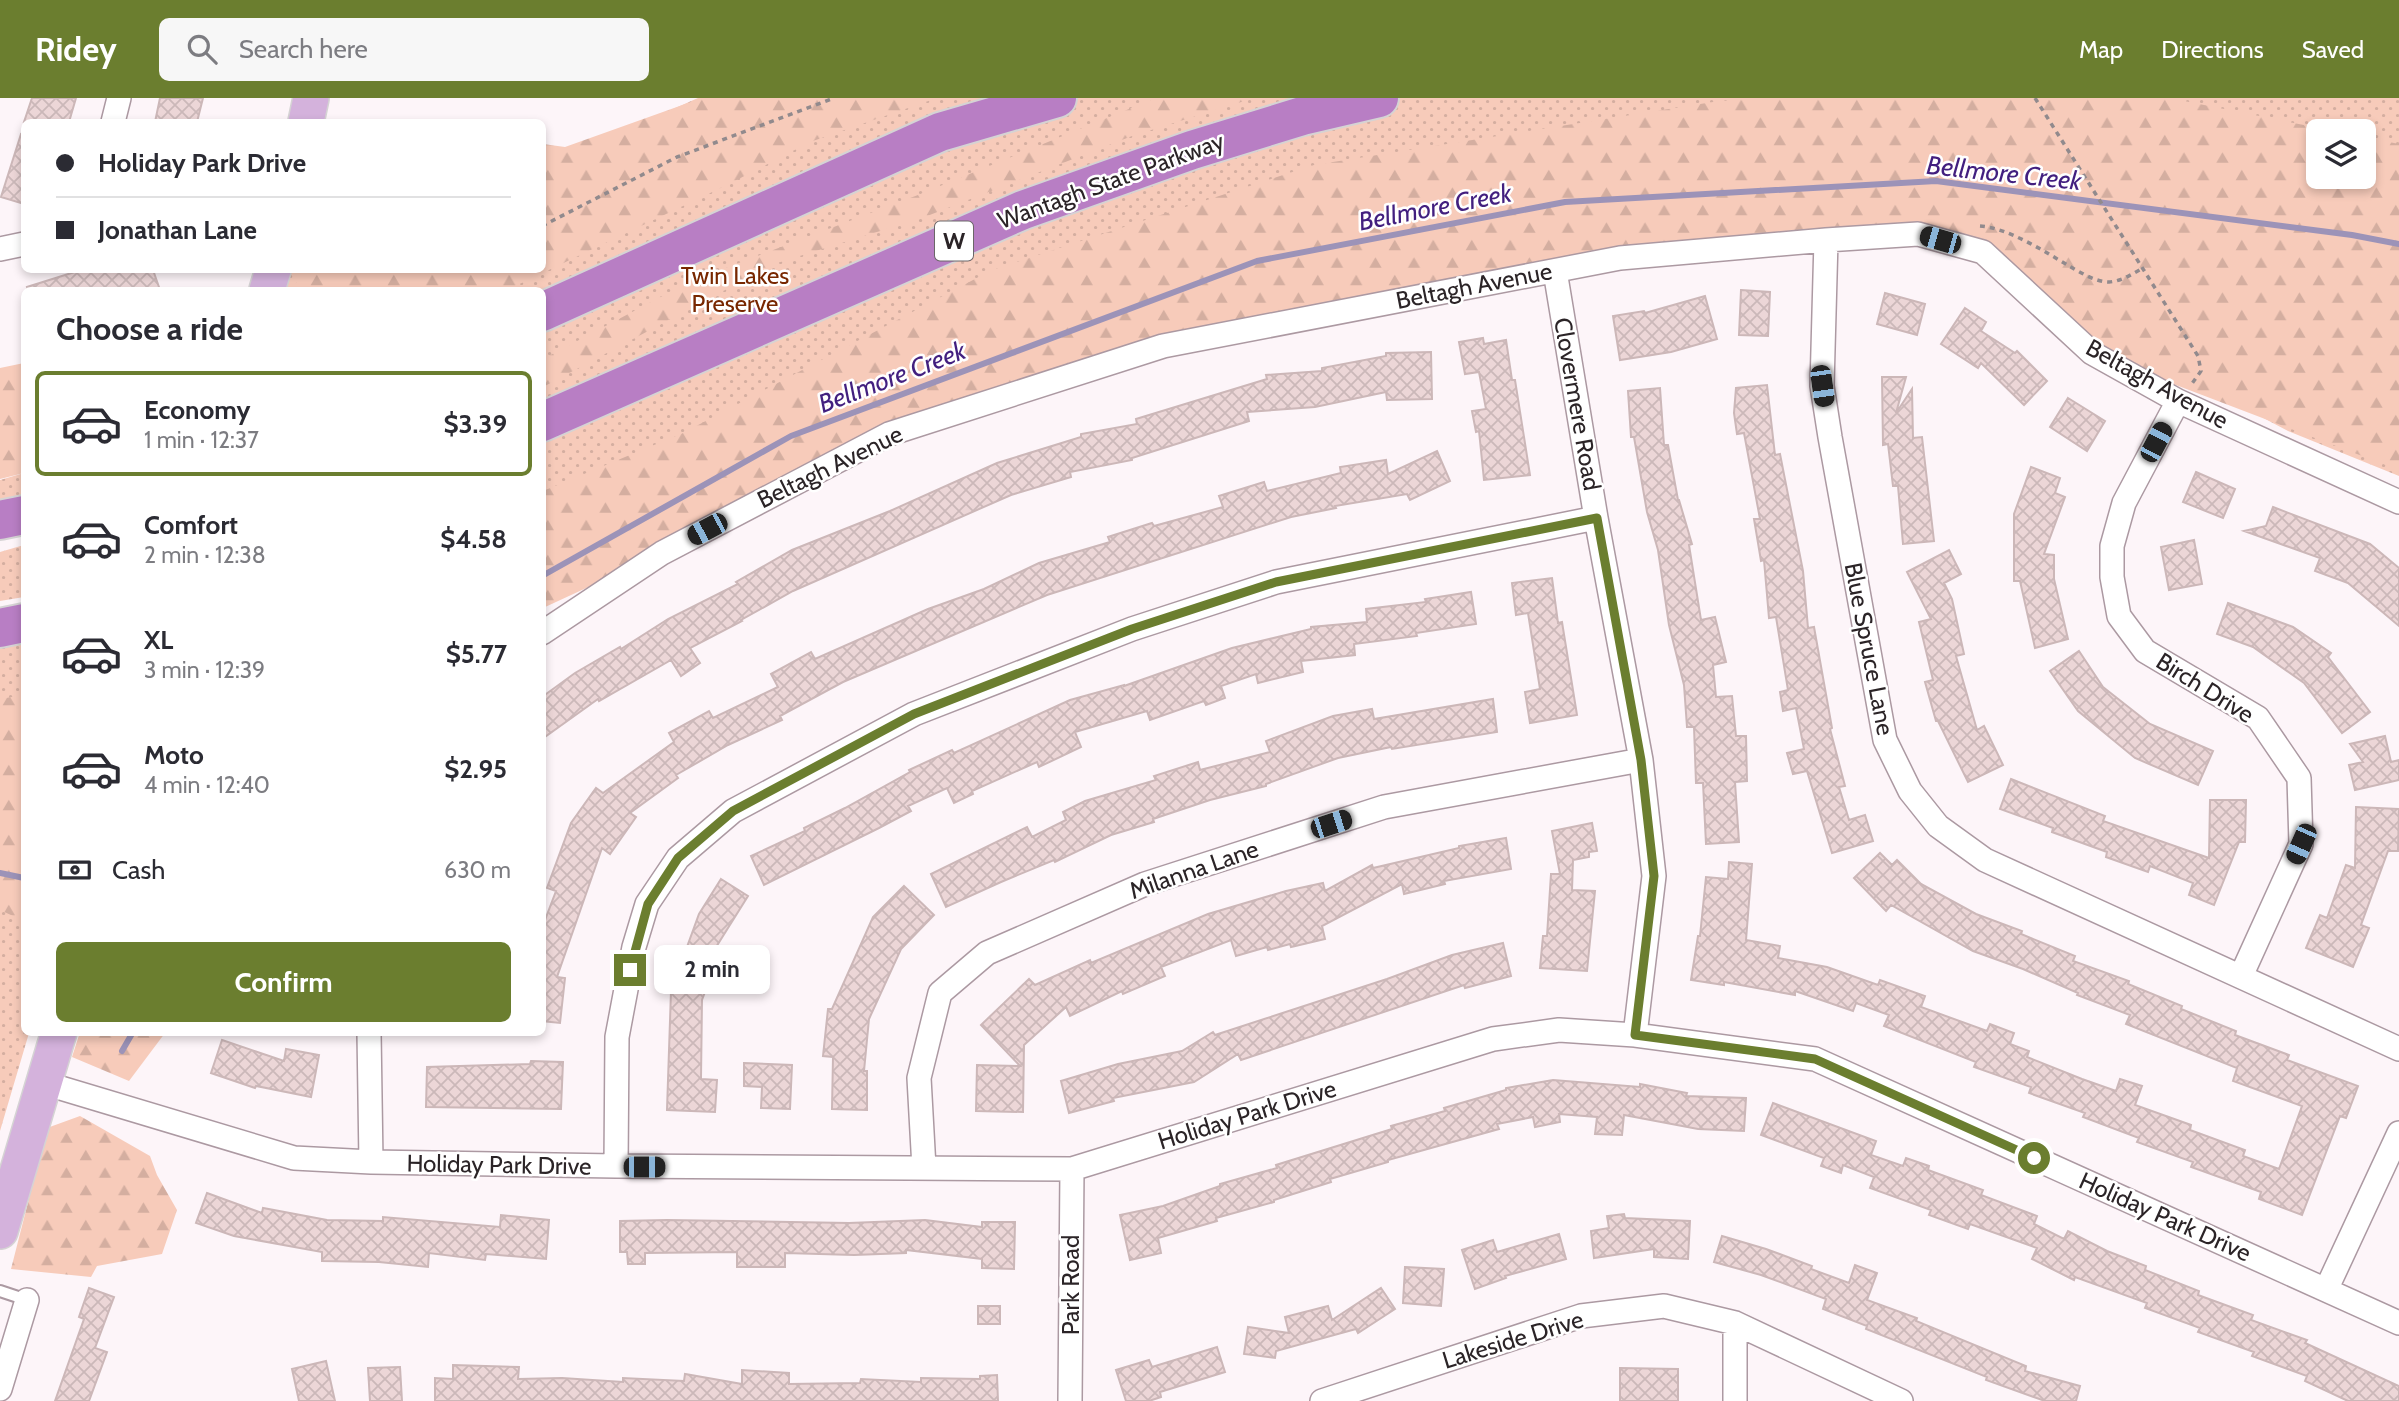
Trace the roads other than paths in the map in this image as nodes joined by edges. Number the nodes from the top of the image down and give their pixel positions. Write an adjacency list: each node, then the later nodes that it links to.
1 (119, 98): 5 (street)
2 (311, 98): 6 (main road)
3 (1057, 98): 11 (highway)
4 (1380, 98): 13 (highway, Wantagh State Parkway / W)
5 (114, 119)
6 (307, 119)
7 (1826, 240): 10 (street, Beltagh Avenue); 12 (street, Beltagh Avenue); 22 (street, Blue Spruce Lane)
8 (21, 245): 9 (street)
9 (0, 249)
10 (1555, 271): 16 (street, Clovermere Road); 20 (street, Beltagh Avenue)
11 (546, 310)
12 (2178, 401): 14 (street, Beltagh Avenue); 22 (street, Birch Drive)
13 (546, 420)
14 (2399, 502)
15 (21, 516): 17 (highway)
16 (1597, 518): 21 (street, Clovermere Road); 30 (street)
17 (0, 520)
18 (21, 624): 19 (highway)
19 (0, 628)
20 (546, 630)
21 (1641, 760): 23 (street, Clovermere Road); 31 (street, Milanna Lane)
22 (2241, 976): 26 (street, Blue Spruce Lane)
23 (1635, 1035): 32 (street, Holiday Park Drive); 34 (street, Holiday Park Drive)
24 (57, 1036): 27 (main road)
25 (369, 1036): 29 (street)
26 (2399, 1049)
27 (44, 1083): 29 (street, Holiday Park Drive); 33 (main road)
28 (2399, 1133): 34 (street)
29 (371, 1162): 30 (street, Holiday Park Drive)
30 (616, 1167): 31 (street, Holiday Park Drive)
31 (924, 1168): 32 (street, Holiday Park Drive)
32 (1072, 1169): 41 (street, Park Road)
33 (0, 1231)
34 (2326, 1290): 37 (street, Holiday Park Drive)
35 (0, 1291): 36 (lane)
36 (27, 1300): 39 (street)
37 (2399, 1323)
38 (1735, 1324): 40 (street, Lakeside Drive); 43 (street); 44 (street, Lakeside Drive)
39 (0, 1390)
40 (1361, 1395): 42 (street, Lakeside Drive)
41 (1070, 1401)
42 (1322, 1401)
43 (1735, 1401)
44 (1901, 1401)

